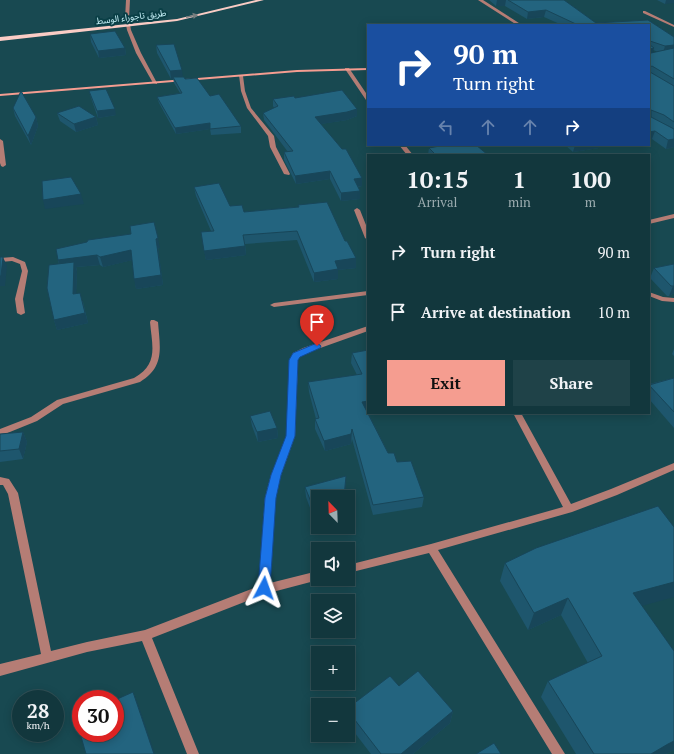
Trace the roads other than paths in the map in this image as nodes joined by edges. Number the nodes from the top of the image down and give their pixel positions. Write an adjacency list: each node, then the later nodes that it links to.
1 (128, 0): 8 (street)
2 (238, 0): 8 (main road)
3 (262, 0): 8 (main road, طريق تاجوراء الوسط, one-way to 3)
4 (480, 0): 9 (street)
5 (644, 12): 7 (street)
6 (674, 21): 7 (street)
7 (666, 22): 10 (street)
8 (128, 24): 11 (main road); 12 (main road, طريق تاجوراء الوسط); 16 (street)
9 (518, 24)
10 (674, 26)
11 (0, 34)
12 (0, 39)
13 (367, 68): 14 (street)
14 (347, 69): 15 (street); 18 (street)
15 (241, 76): 16 (street); 23 (street)
16 (155, 83): 17 (street)
17 (0, 95)
18 (367, 97)
19 (0, 141): 22 (street)
20 (403, 146): 21 (street)
21 (409, 154)
22 (3, 165)
23 (287, 174)
24 (357, 210): 27 (street)
25 (674, 216): 26 (street)
26 (650, 222)
27 (367, 235)
28 (0, 260): 33 (street)
29 (367, 293): 32 (street)
30 (650, 294): 31 (street)
31 (674, 300)
32 (274, 305)
33 (21, 313)
34 (154, 322): 37 (street)
35 (367, 328): 44 (street)
36 (518, 414): 40 (street)
37 (0, 433)
38 (674, 466): 40 (street)
39 (0, 481): 46 (street)
40 (568, 508): 41 (street)
41 (431, 548): 42 (street); 49 (street)
42 (355, 567)
43 (311, 578): 44 (street)
44 (264, 588): 45 (street)
45 (145, 635): 46 (street); 48 (street)
46 (47, 658): 47 (street)
47 (0, 670)
48 (193, 754)
49 (559, 754)

